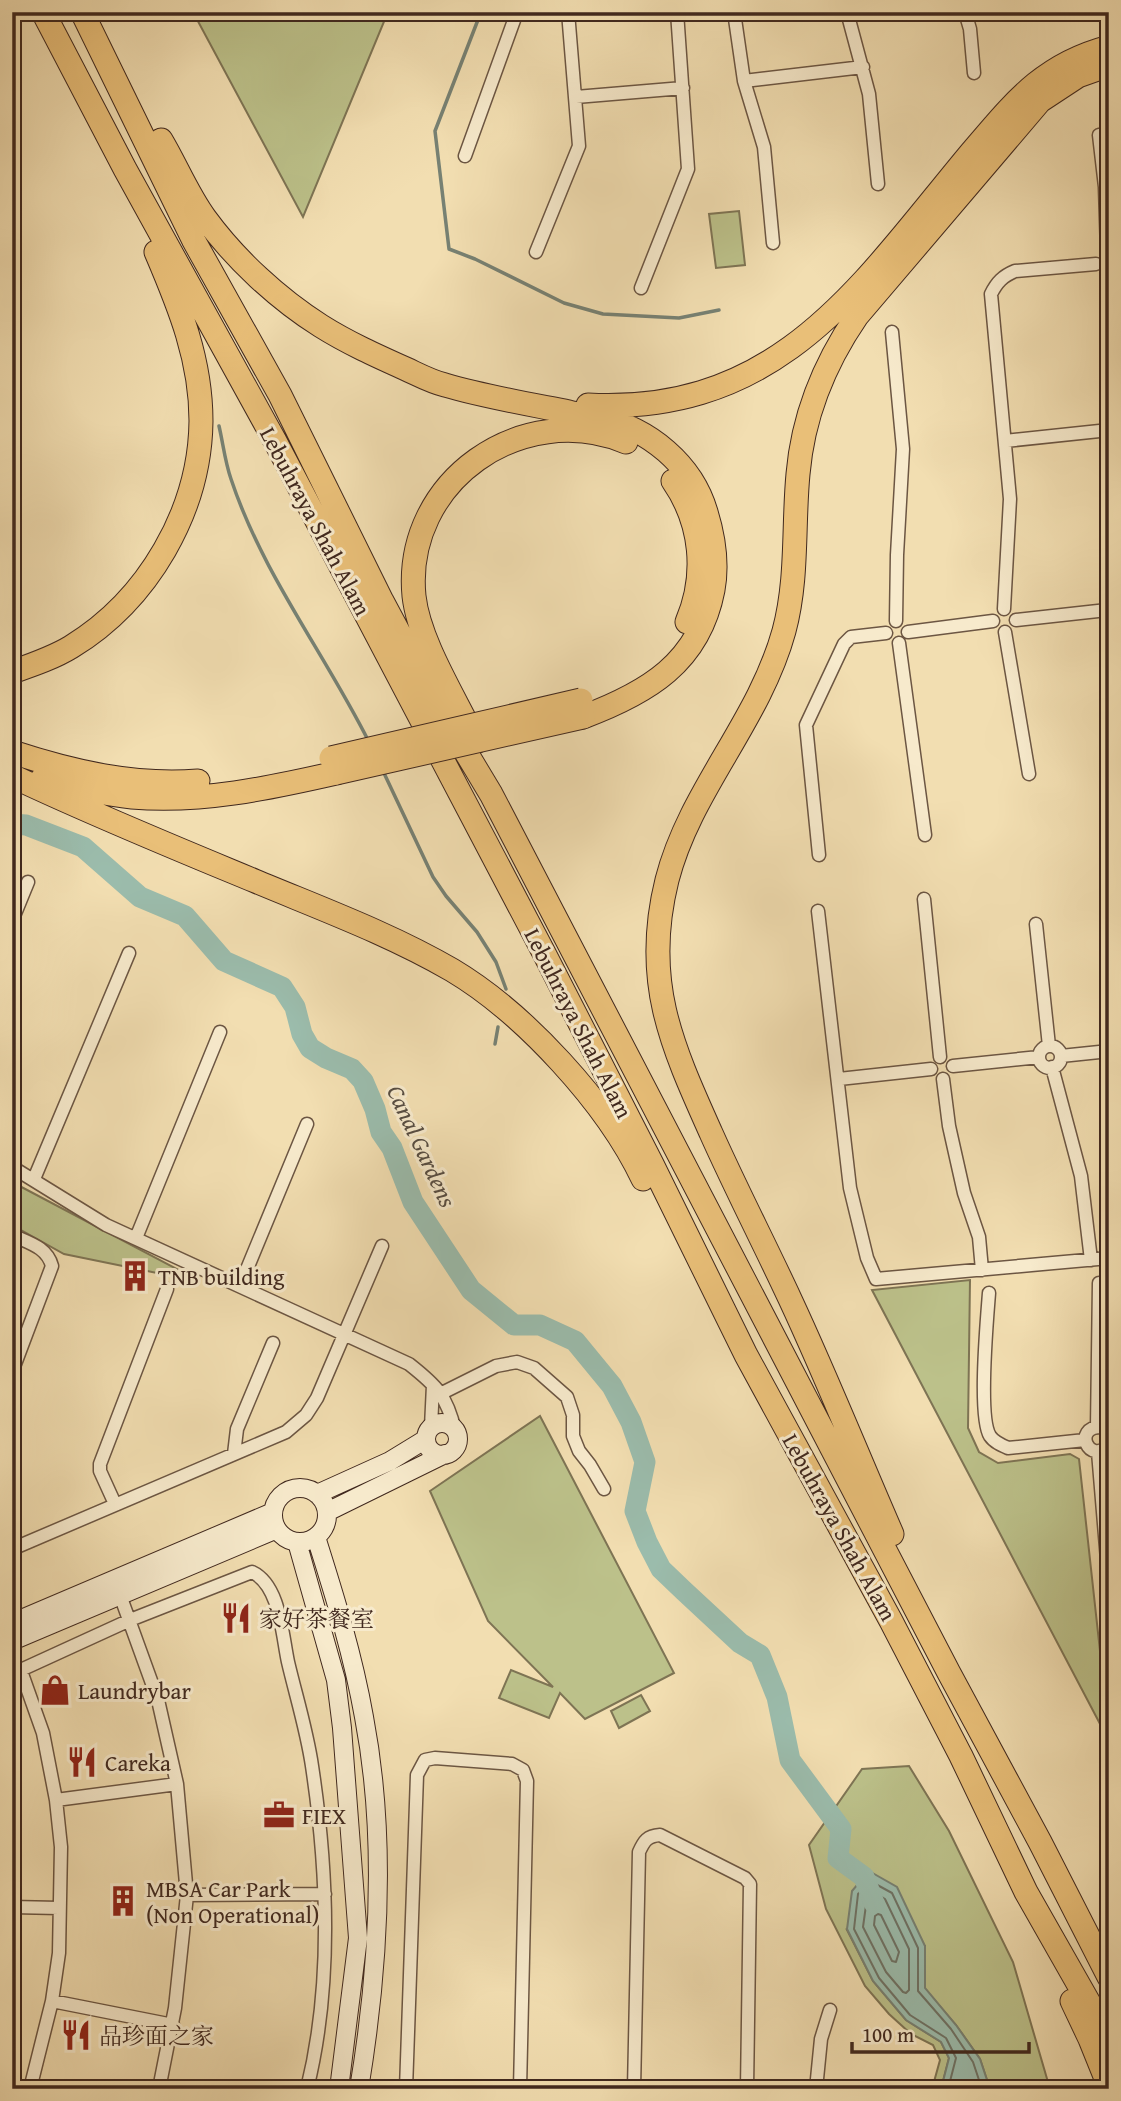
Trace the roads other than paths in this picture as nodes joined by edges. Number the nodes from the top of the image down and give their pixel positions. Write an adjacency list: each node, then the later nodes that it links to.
1 (43, 12): 19 (highway, Lebuhraya Shah Alam)
2 (82, 12): 10 (highway, Lebuhraya Shah Alam)
3 (517, 12): 18 (street)
4 (568, 12): 16 (street)
5 (677, 12): 15 (street)
6 (734, 12): 14 (street)
7 (847, 12): 12 (street)
8 (965, 12): 13 (street)
9 (1109, 47): 29 (highway)
10 (103, 52): 29 (highway); 47 (highway, Lebuhraya Shah Alam)
11 (1109, 65): 106 (highway)
12 (863, 66): 14 (street); 20 (street)
13 (974, 73)
14 (744, 81): 21 (street)
15 (683, 88): 16 (street); 26 (street)
16 (576, 97): 23 (street)
17 (1100, 135): 22 (street)
18 (465, 156)
19 (125, 169): 41 (highway); 82 (highway, Lebuhraya Shah Alam)
20 (877, 184)
21 (773, 243)
22 (1108, 251): 24 (street)
23 (537, 252)
24 (1096, 264): 25 (street); 31 (street)
25 (1109, 275): 28 (street)
26 (641, 288)
27 (892, 332): 35 (street)
28 (1109, 395)
29 (529, 403): 42 (highway)
30 (1109, 430): 31 (street)
31 (1005, 441): 32 (street)
32 (1004, 609): 34 (street); 36 (street)
33 (1108, 610): 34 (street)
34 (1016, 620): 38 (street)
35 (896, 621): 37 (street); 39 (street)
36 (993, 621): 37 (street); 38 (street)
37 (908, 632): 40 (street)
38 (1005, 632): 46 (street)
39 (886, 633): 40 (street); 49 (street)
40 (899, 643): 48 (street)
41 (12, 672)
42 (582, 708): 44 (highway, bridge); 47 (highway)
43 (12, 752): 44 (highway)
44 (334, 766): 45 (highway)
45 (12, 774): 82 (highway)
46 (1029, 774)
47 (491, 794): 106 (highway, Lebuhraya Shah Alam)
48 (925, 835)
49 (819, 855)
50 (28, 882): 53 (street)
51 (924, 899): 60 (street)
52 (818, 911): 65 (street)
53 (12, 921)
54 (1037, 924): 57 (street)
55 (130, 953): 69 (street)
56 (220, 1032): 71 (street)
57 (1049, 1046): 59 (street); 61 (street)
58 (1109, 1051): 59 (street)
59 (1061, 1056): 63 (street)
60 (940, 1057): 62 (street); 64 (street)
61 (1039, 1057): 62 (street); 63 (street)
62 (953, 1066): 66 (street)
63 (1052, 1068): 74 (street)
64 (931, 1069): 65 (street); 66 (street)
65 (839, 1079): 75 (street)
66 (943, 1079): 75 (street)
67 (307, 1124): 77 (street)
68 (12, 1167): 69 (street)
69 (34, 1179): 71 (street)
70 (12, 1235): 83 (street)
71 (136, 1238): 77 (street)
72 (382, 1246): 80 (street)
73 (1109, 1258): 74 (street)
74 (1091, 1260): 75 (street)
75 (982, 1270)
76 (1100, 1283): 85 (street)
77 (240, 1286): 80 (street)
78 (167, 1289): 94 (street)
79 (989, 1293): 88 (street)
80 (344, 1334): 84 (street); 90 (street)
81 (273, 1343): 90 (street)
82 (746, 1355): 109 (highway, Lebuhraya Shah Alam)
83 (12, 1372)
84 (437, 1389): 86 (street); 87 (street); 92 (street)
85 (1103, 1430): 88 (street)
86 (456, 1431): 87 (street); 91 (street)
87 (429, 1433): 91 (street); 93 (street)
88 (1085, 1440): 89 (street)
89 (1104, 1448): 100 (street)
90 (234, 1454): 94 (street)
91 (445, 1454): 95 (street)
92 (604, 1489)
93 (317, 1494): 95 (street); 96 (street)
94 (116, 1504): 99 (street)
95 (327, 1512): 97 (street)
96 (275, 1520): 98 (street); 101 (street); 103 (street)
97 (316, 1537): 98 (street); 124 (street)
98 (297, 1542): 123 (street)
99 (12, 1549)
100 (1109, 1584)
101 (120, 1595): 102 (street); 104 (street)
102 (130, 1620): 105 (street); 107 (street); 110 (street)
103 (12, 1623)
104 (12, 1641)
105 (17, 1673): 108 (street)
106 (949, 1673): 114 (highway, Lebuhraya Shah Alam)
107 (177, 1784): 108 (street); 111 (street)
108 (55, 1800): 113 (street)
109 (1026, 1892): 118 (highway, Lebuhraya Shah Alam); 119 (highway)
110 (325, 1894): 111 (street); 122 (street)
111 (187, 1895): 117 (street)
112 (12, 1907): 113 (street)
113 (59, 1908): 115 (street)
114 (1109, 1977)
115 (52, 2001): 117 (street); 120 (street)
116 (830, 2010): 129 (street)
117 (173, 2025): 121 (street)
118 (1109, 2038)
119 (1109, 2086)
120 (30, 2089)
121 (159, 2089)
122 (307, 2089)
123 (339, 2089)
124 (359, 2089)
125 (406, 2089): 126 (street)
126 (520, 2089)
127 (634, 2089): 128 (street)
128 (747, 2089)
129 (816, 2089)

